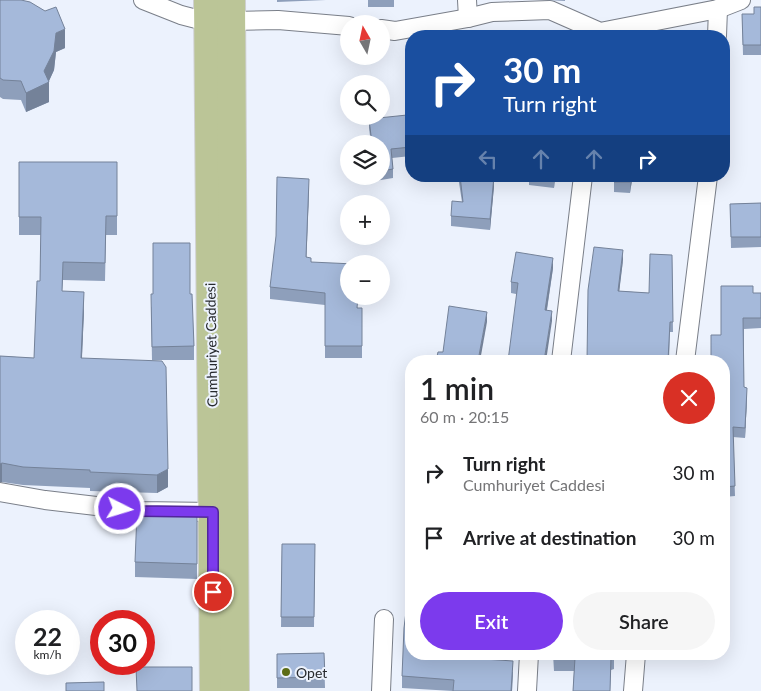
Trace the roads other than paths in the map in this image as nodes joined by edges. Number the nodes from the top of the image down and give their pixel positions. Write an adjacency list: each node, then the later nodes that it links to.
1 (143, 0): 6 (street)
2 (467, 0): 7 (street)
3 (485, 0): 7 (street)
4 (741, 0): 5 (street)
5 (718, 9): 11 (street); 12 (street)
6 (219, 11): 8 (street); 18 (main road, Cumhuriyet Caddesi); 23 (main road, Cumhuriyet Caddesi)
7 (468, 18): 9 (street); 10 (street)
8 (340, 25)
9 (390, 30)
10 (592, 30)
11 (619, 30)
12 (717, 30)
13 (582, 182): 15 (street)
14 (707, 182): 16 (street)
15 (562, 355)
16 (686, 355)
17 (0, 492): 18 (street)
18 (213, 512): 22 (main road, Cumhuriyet Caddesi)
19 (384, 620): 24 (street)
20 (529, 660): 25 (street)
21 (636, 660): 26 (street)
22 (214, 691)
23 (235, 691)
24 (381, 691)
25 (527, 691)
26 (633, 691)

